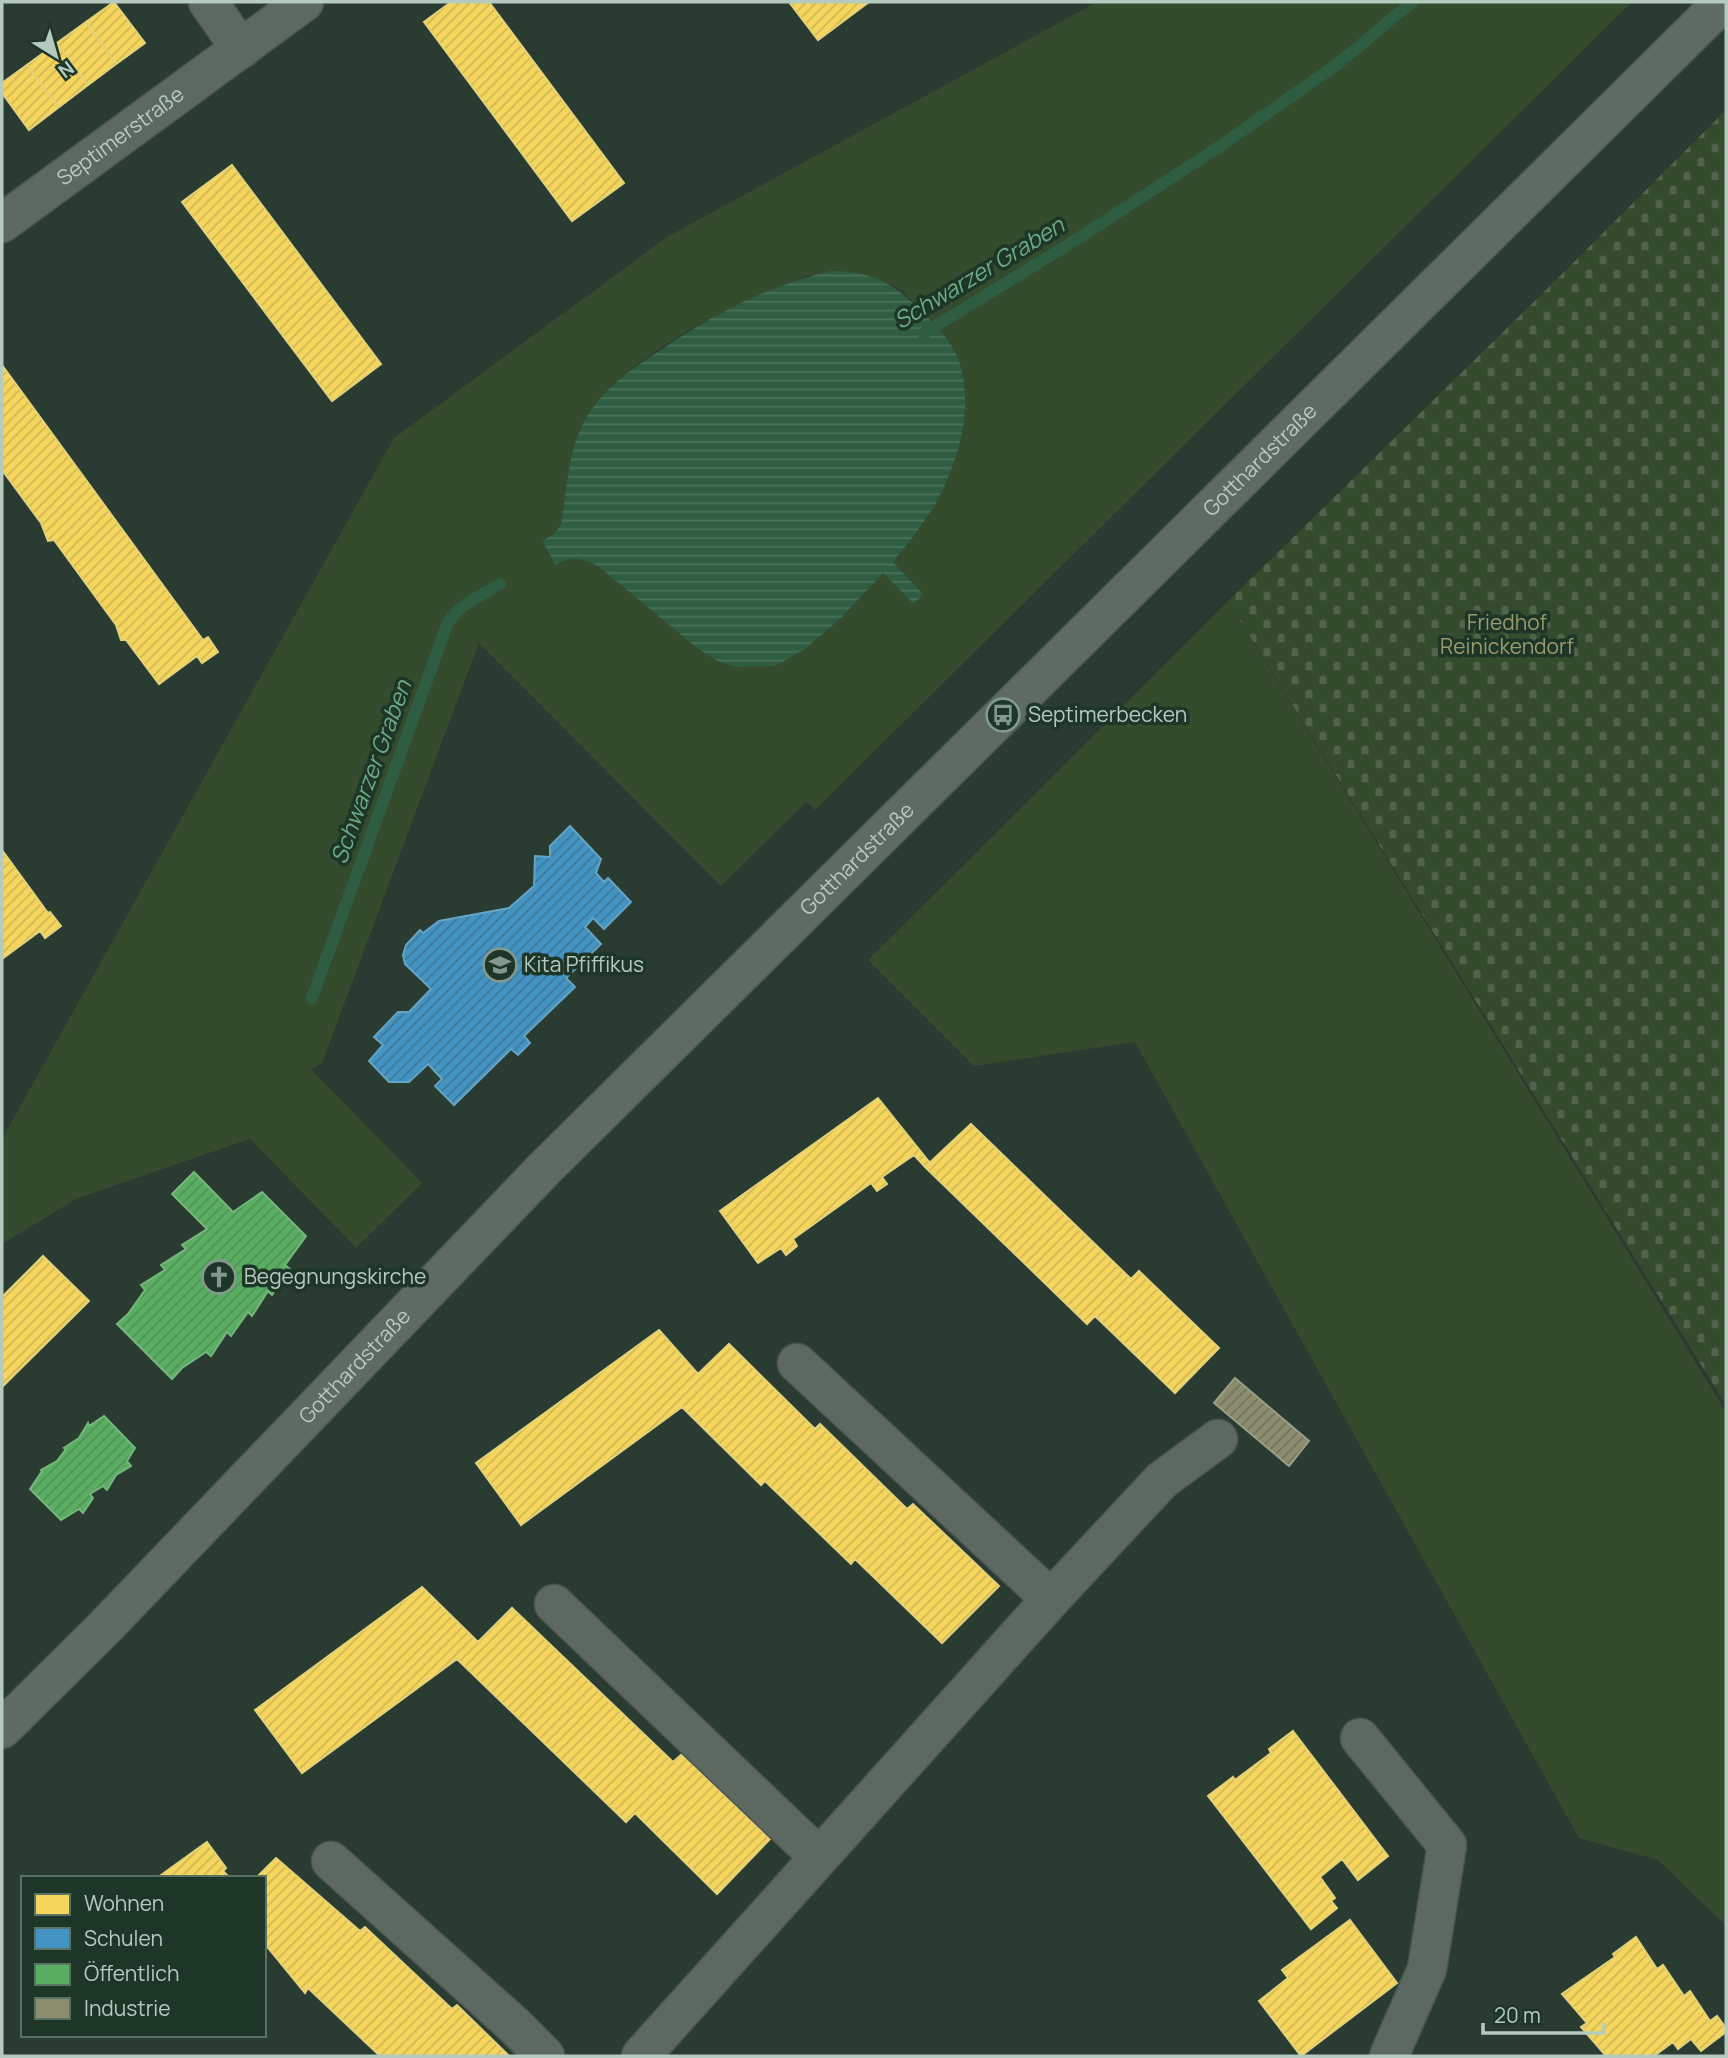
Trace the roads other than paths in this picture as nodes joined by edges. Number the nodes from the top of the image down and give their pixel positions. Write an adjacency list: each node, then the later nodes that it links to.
1 (208, 2): 4 (street)
2 (304, 2): 4 (street, Septimerstraße)
3 (1723, 2): 10 (main road, Gotthardstraße)
4 (241, 48): 5 (street, Septimerstraße)
5 (2, 223)
6 (797, 1363): 8 (street)
7 (1218, 1439): 8 (street)
8 (1051, 1599): 12 (street)
9 (554, 1604): 12 (street)
10 (2, 1729)
11 (1360, 1738): 16 (street)
12 (819, 1857): 15 (street)
13 (331, 1861): 14 (street)
14 (545, 2056)
15 (640, 2056)
16 (1389, 2056)

